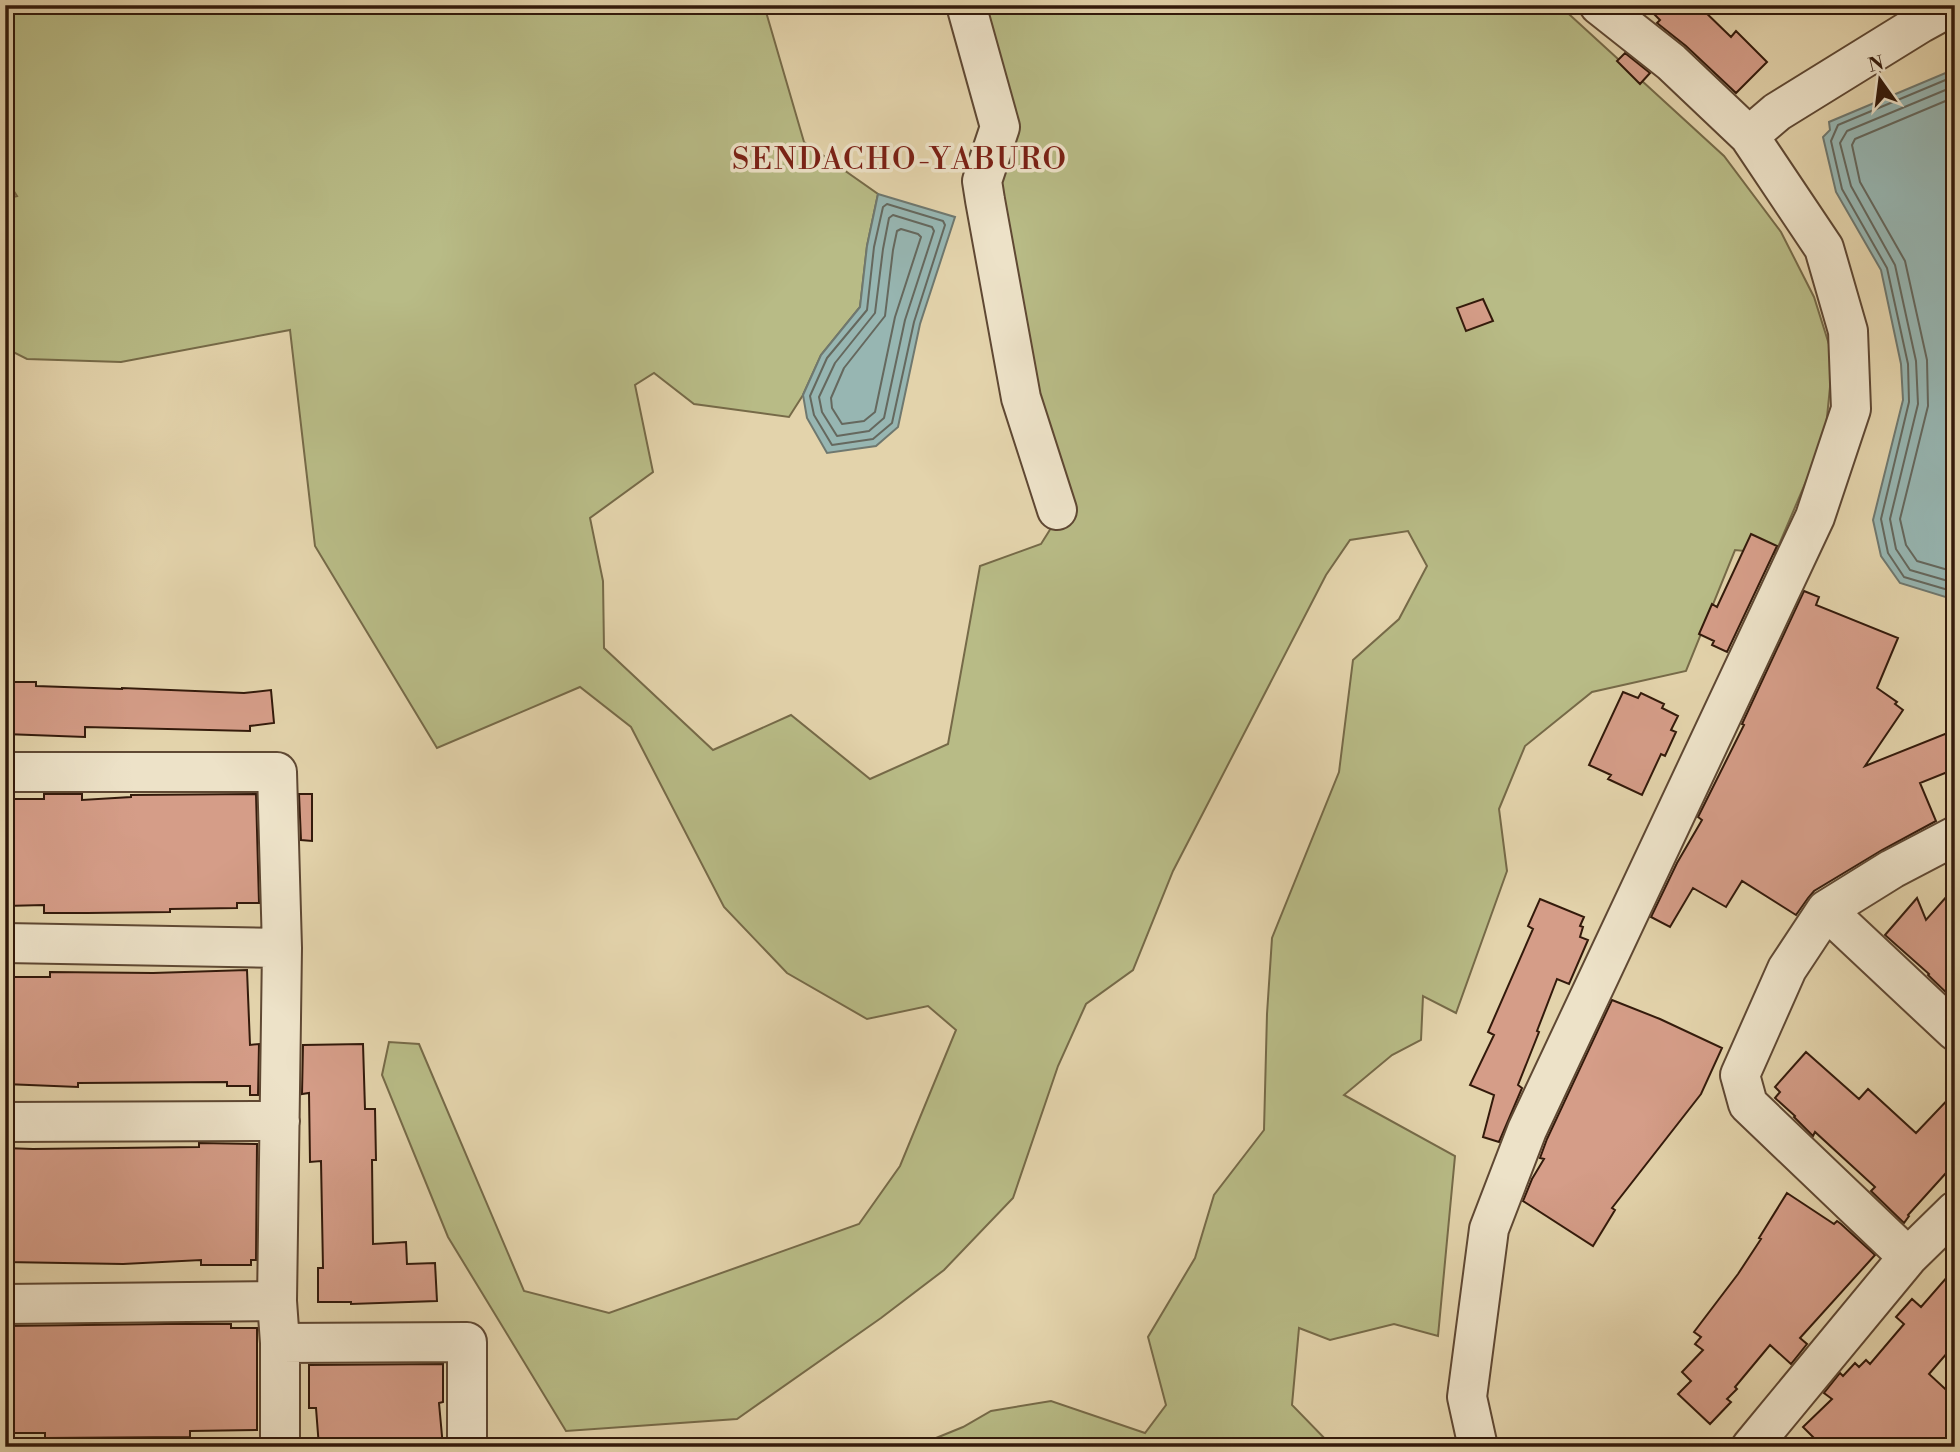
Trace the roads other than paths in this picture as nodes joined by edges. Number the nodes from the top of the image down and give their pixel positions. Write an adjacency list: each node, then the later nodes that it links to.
1 (966, 5): 6 (street)
2 (1599, 5): 5 (street)
3 (1954, 5): 4 (street)
4 (1916, 14): 5 (street)
5 (1749, 136): 22 (street)
6 (1057, 510)
7 (5, 772): 11 (street)
8 (1955, 836): 9 (street)
9 (1826, 910): 12 (street); 16 (street)
10 (5, 943): 11 (street)
11 (282, 948): 13 (street)
12 (1955, 1031)
13 (280, 1121): 14 (street); 17 (street)
14 (5, 1122)
15 (1955, 1211): 16 (street)
16 (1908, 1257): 23 (street)
17 (277, 1301): 18 (street); 19 (street)
18 (5, 1304)
19 (280, 1343): 20 (street); 21 (street)
20 (279, 1447)
21 (467, 1447)
22 (1478, 1447)
23 (1751, 1447)

